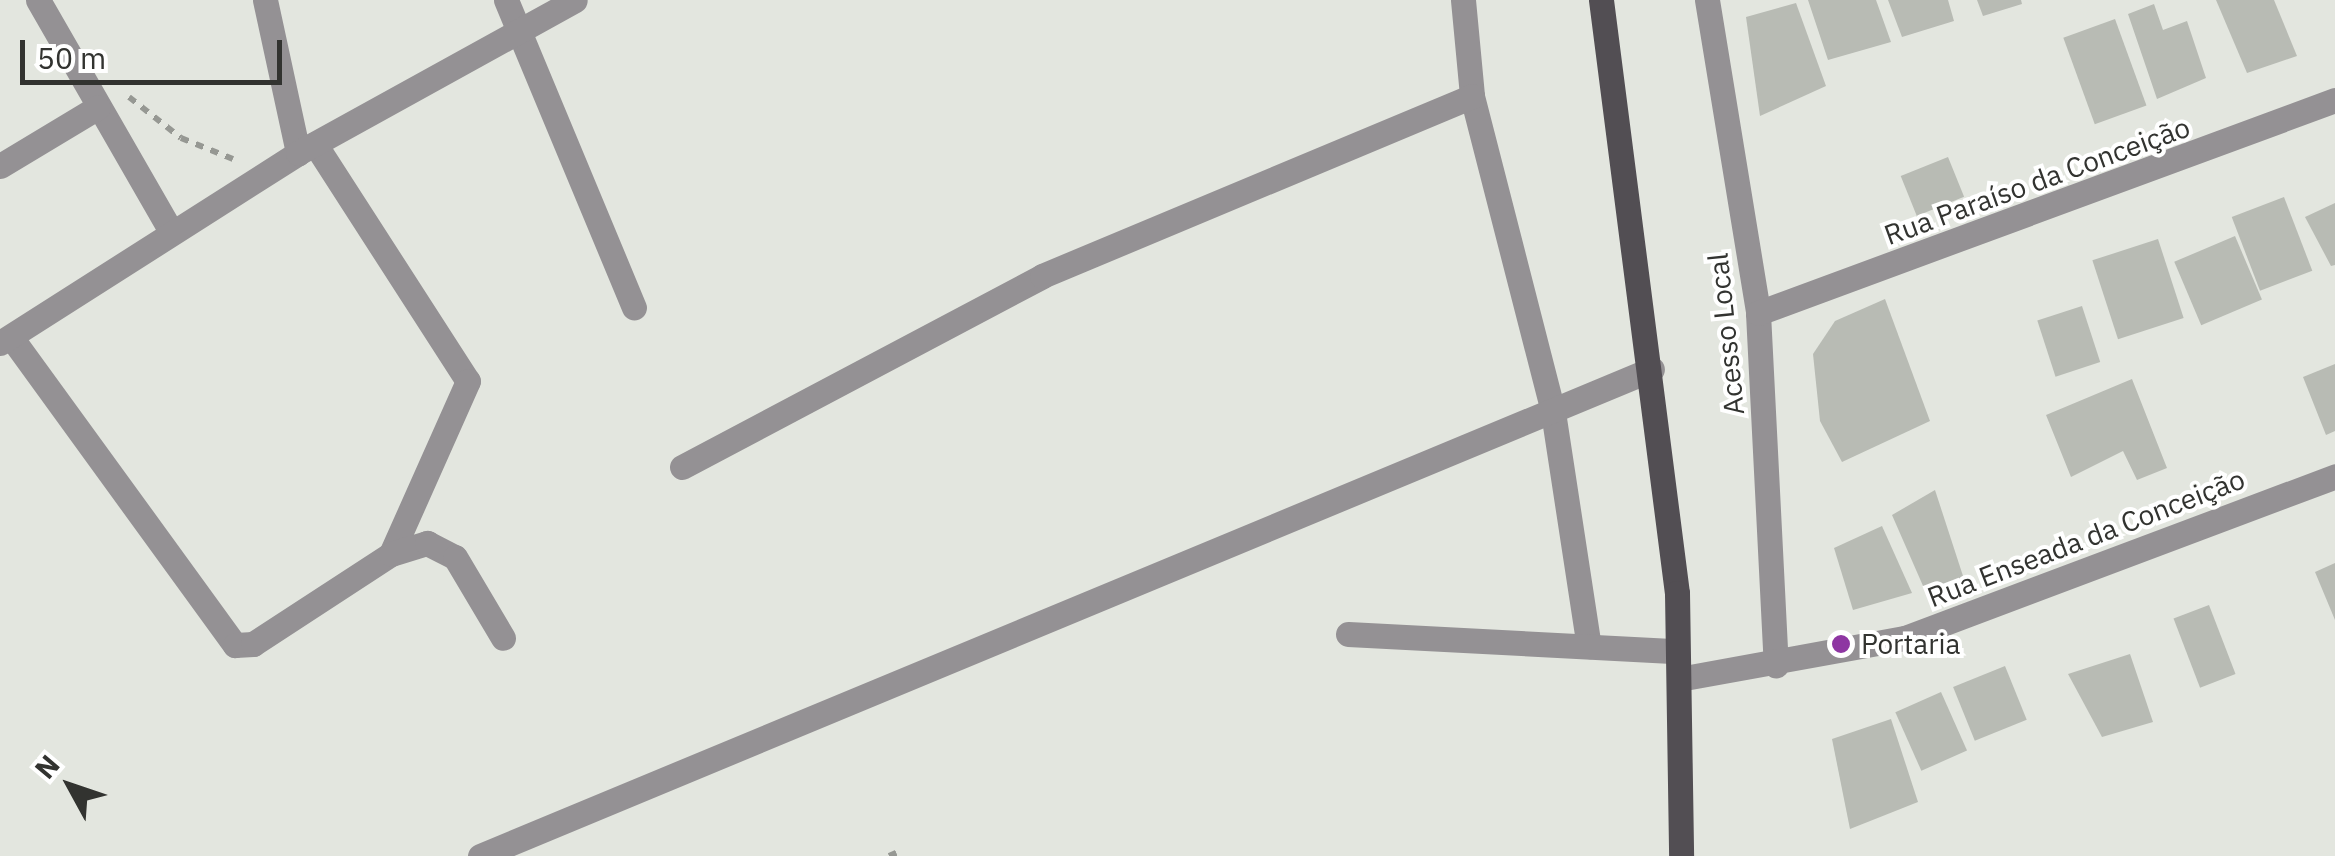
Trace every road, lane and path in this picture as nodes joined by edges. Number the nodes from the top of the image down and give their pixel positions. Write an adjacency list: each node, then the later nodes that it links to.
1 (38, 0): 12 (street)
2 (265, 0): 13 (street)
3 (506, 0): 8 (street)
4 (575, 0): 8 (street)
5 (1463, 0): 10 (street)
6 (1601, 0): 20 (main road)
7 (1707, 0): 18 (street, Acesso Local)
8 (516, 34): 13 (street); 17 (street)
9 (112, 84): 15 (path)
10 (1472, 96): 21 (street); 22 (street)
11 (2335, 100): 18 (street, Rua Paraíso da Conceição)
12 (98, 107): 14 (street); 16 (street)
13 (306, 148): 15 (street); 24 (street)
14 (0, 166)
15 (268, 173): 16 (street)
16 (171, 231): 19 (street)
17 (634, 307)
18 (1758, 313): 29 (street, Acesso Local)
19 (6, 340): 24 (street)
20 (1652, 369): 21 (street); 28 (main road)
21 (1553, 412): 27 (street); 31 (street)
22 (682, 467)
23 (2335, 476): 29 (street, Rua Enseada da Conceição)
24 (391, 554): 26 (street)
25 (1348, 634): 27 (street)
26 (504, 638)
27 (1590, 646): 28 (street)
28 (1677, 651): 30 (main road)
29 (1776, 666): 30 (street, Rua Enseada da Conceição)
30 (1679, 680): 32 (main road)
31 (480, 856)
32 (1681, 856)

